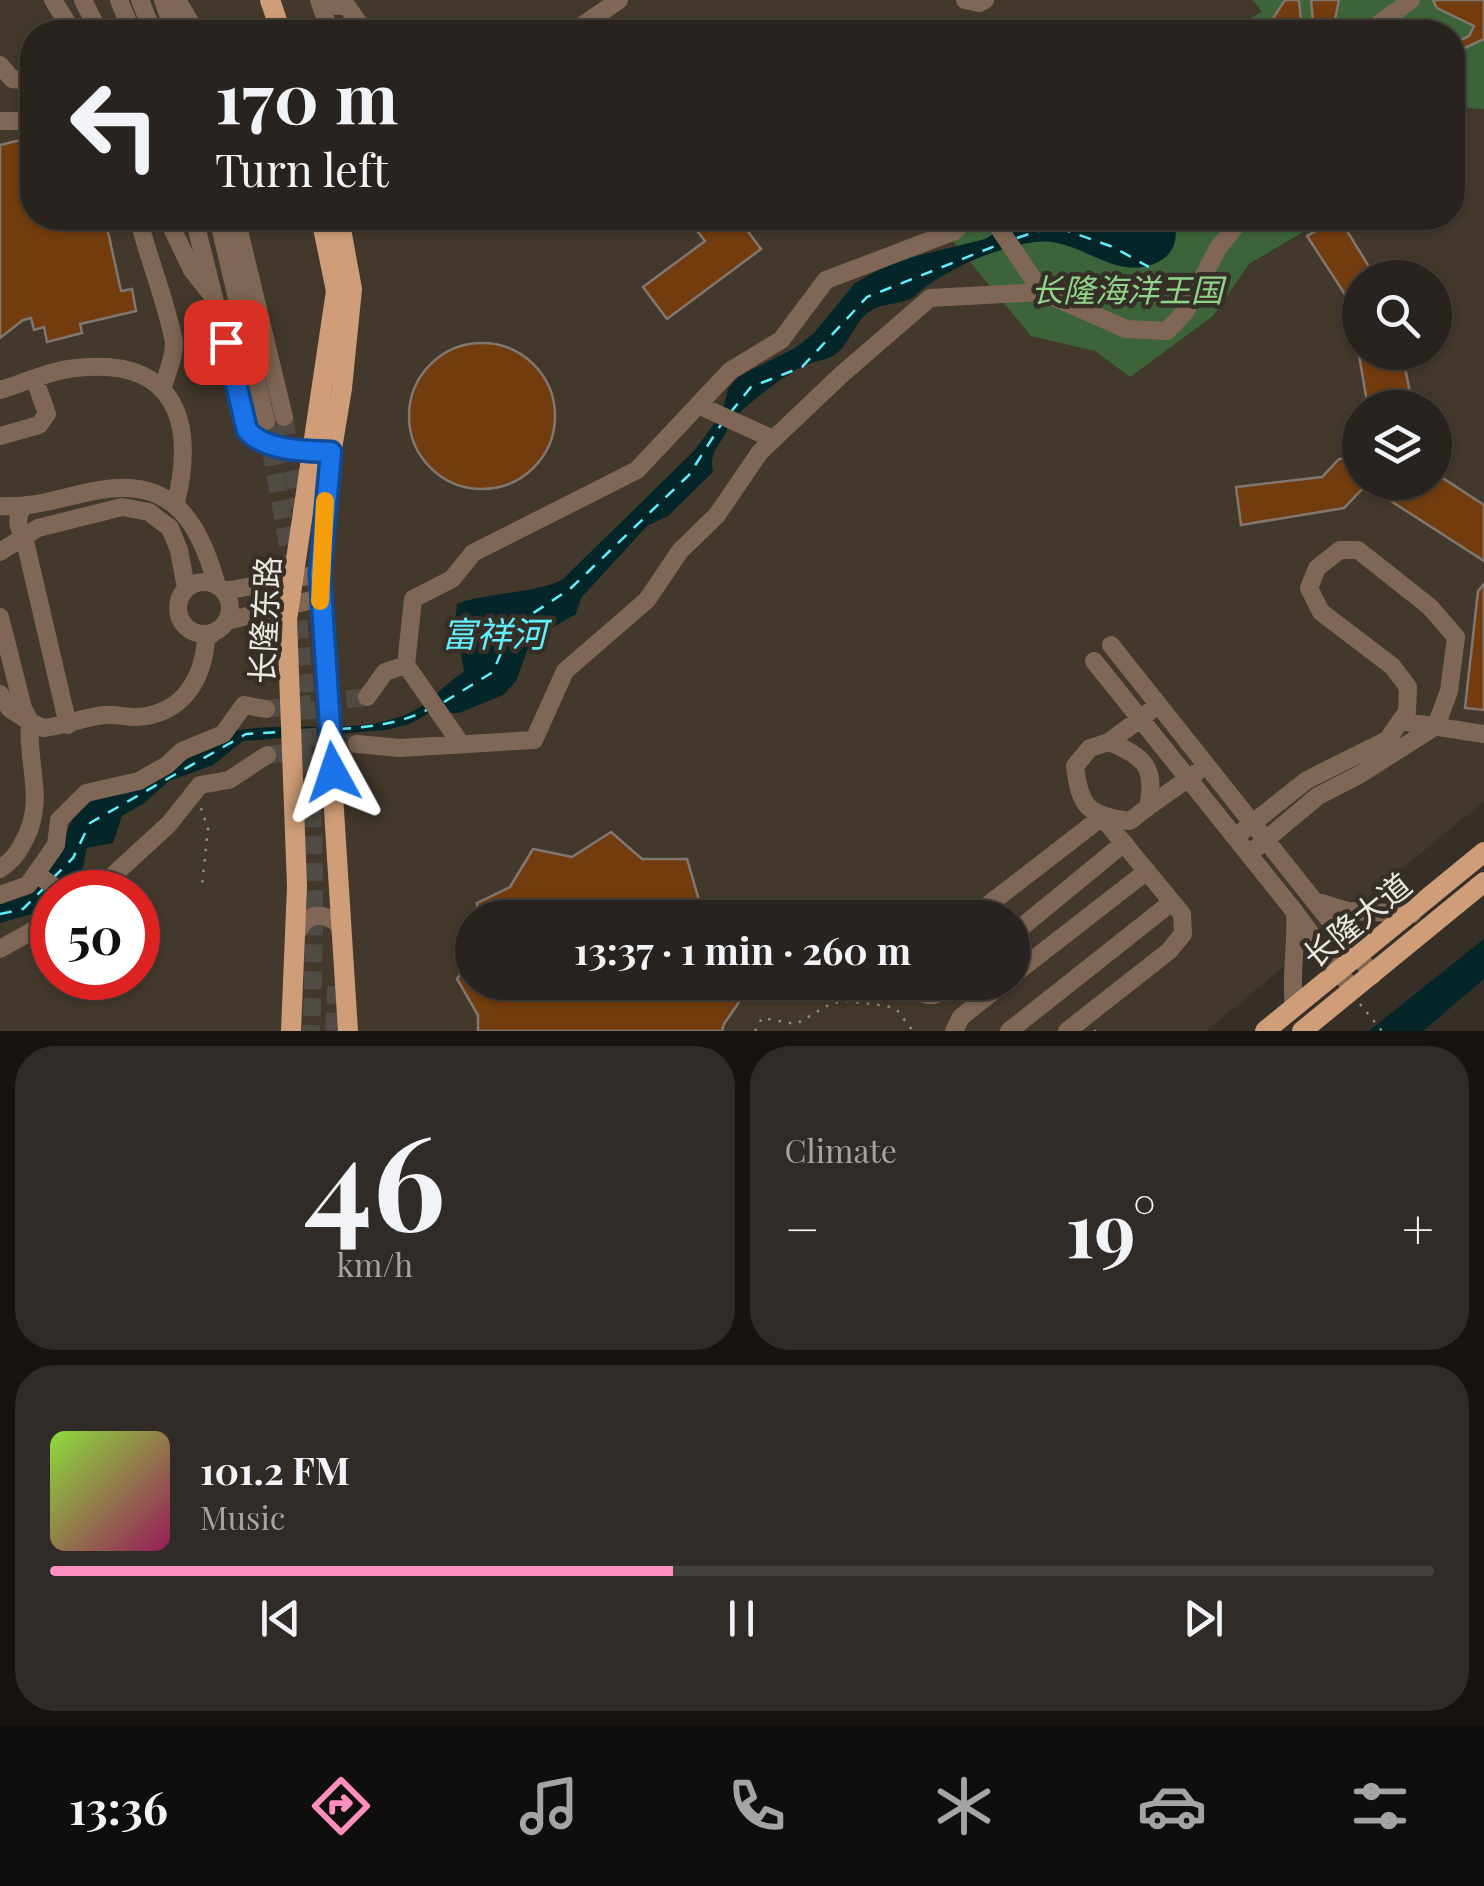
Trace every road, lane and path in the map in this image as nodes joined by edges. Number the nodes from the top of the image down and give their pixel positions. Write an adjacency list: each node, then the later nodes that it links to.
1 (321, 0): 6 (street)
2 (619, 0): 7 (street)
3 (965, 0): 4 (street)
4 (984, 0)
5 (1412, 0): 8 (street)
6 (350, 3)
7 (590, 20)
8 (1384, 20)
9 (0, 65): 10 (street)
10 (20, 79)
11 (141, 230): 22 (street)
12 (174, 230): 21 (street)
13 (197, 230): 24 (street)
14 (221, 230): 15 (street)
15 (238, 230)
16 (324, 230): 31 (main road, 长隆东路)
17 (341, 230): 31 (main road, 长隆东路)
18 (956, 230): 28 (street)
19 (1000, 230): 23 (street)
20 (1232, 230): 23 (street)
21 (197, 276): 22 (street); 24 (street)
22 (161, 282): 26 (street)
23 (1042, 292): 30 (street)
24 (218, 308): 31 (street)
25 (35, 380): 26 (street); 27 (street); 29 (street)
26 (154, 384): 32 (street)
27 (0, 390)
28 (698, 405): 30 (street); 47 (street)
29 (0, 436)
30 (773, 440): 62 (street)
31 (321, 452): 37 (main road, 长隆东路); 38 (main road, 长隆东路)
32 (176, 503): 34 (street); 40 (street)
33 (0, 506): 34 (street)
34 (23, 507): 35 (street)
35 (24, 537): 36 (street); 39 (street); 57 (street)
36 (0, 552)
37 (320, 574): 38 (street); 41 (main road, 长隆东路)
38 (294, 576): 40 (street); 42 (main road, 长隆东路)
39 (186, 588): 40 (street); 44 (street)
40 (220, 588): 44 (street)
41 (320, 598): 42 (street); 52 (main road, 长隆东路)
42 (288, 606): 44 (street); 53 (main road, 长隆东路)
43 (0, 617): 56 (street)
44 (220, 627): 57 (street)
45 (1111, 646): 50 (street)
46 (1094, 661): 54 (street)
47 (406, 665): 49 (street); 62 (street)
48 (0, 694): 56 (street)
49 (367, 697)
50 (1158, 704): 54 (street); 64 (street)
51 (266, 708): 76 (street)
52 (329, 717): 53 (main road); 92 (main road, 长隆东路)
53 (289, 718): 90 (main road, 长隆东路)
54 (1140, 718): 60 (street); 65 (street)
55 (1400, 721): 58 (street); 58 (street); 69 (street)
56 (30, 722): 57 (street); 75 (street)
57 (68, 726)
58 (1436, 726): 59 (street); 71 (street)
59 (1484, 734)
60 (1109, 742): 67 (street); 68 (street)
61 (357, 744): 62 (street)
62 (462, 744)
63 (267, 755): 66 (street)
64 (1206, 765): 65 (street); 69 (street)
65 (1188, 779): 67 (street); 70 (street)
66 (190, 797): 77 (street); 81 (path)
67 (1148, 807): 68 (street)
68 (1102, 817): 72 (street); 83 (street)
69 (1251, 822): 70 (street); 71 (street)
70 (1235, 837): 74 (street)
71 (1267, 841): 74 (street); 84 (street)
72 (1124, 844): 78 (street); 88 (street)
73 (1484, 852): 87 (main road, 长隆大道)
74 (1249, 854): 86 (street)
75 (0, 869)
76 (39, 870)
77 (120, 870)
78 (1147, 871): 85 (street); 94 (street)
79 (30, 882): 82 (street)
80 (1484, 882): 96 (main road, 长隆大道)
81 (202, 884)
82 (0, 895)
83 (994, 900)
84 (1314, 900): 87 (street); 93 (street)
85 (1172, 902): 105 (street); 106 (street)
86 (1295, 912): 95 (street); 99 (street)
87 (1412, 914): 93 (main road, 长隆大道)
88 (1030, 920)
89 (30, 932): 91 (street)
90 (295, 938): 92 (street); 100 (main road, 长隆东路)
91 (0, 948)
92 (344, 951): 101 (main road, 长隆东路)
93 (1358, 957): 95 (main road, 长隆大道); 96 (street)
94 (1030, 962)
95 (1338, 972): 97 (street); 99 (main road, 长隆大道)
96 (1373, 975): 97 (main road, 长隆大道)
97 (1351, 990): 108 (main road, 长隆大道); 109 (path)
98 (982, 1000): 104 (street)
99 (1294, 1007): 107 (main road, 长隆大道)
100 (291, 1031)
101 (348, 1031)
102 (755, 1031): 103 (path)
103 (913, 1031)
104 (954, 1031)
105 (1009, 1031)
106 (1067, 1031)
107 (1265, 1031)
108 (1302, 1031)
109 (1382, 1031)

